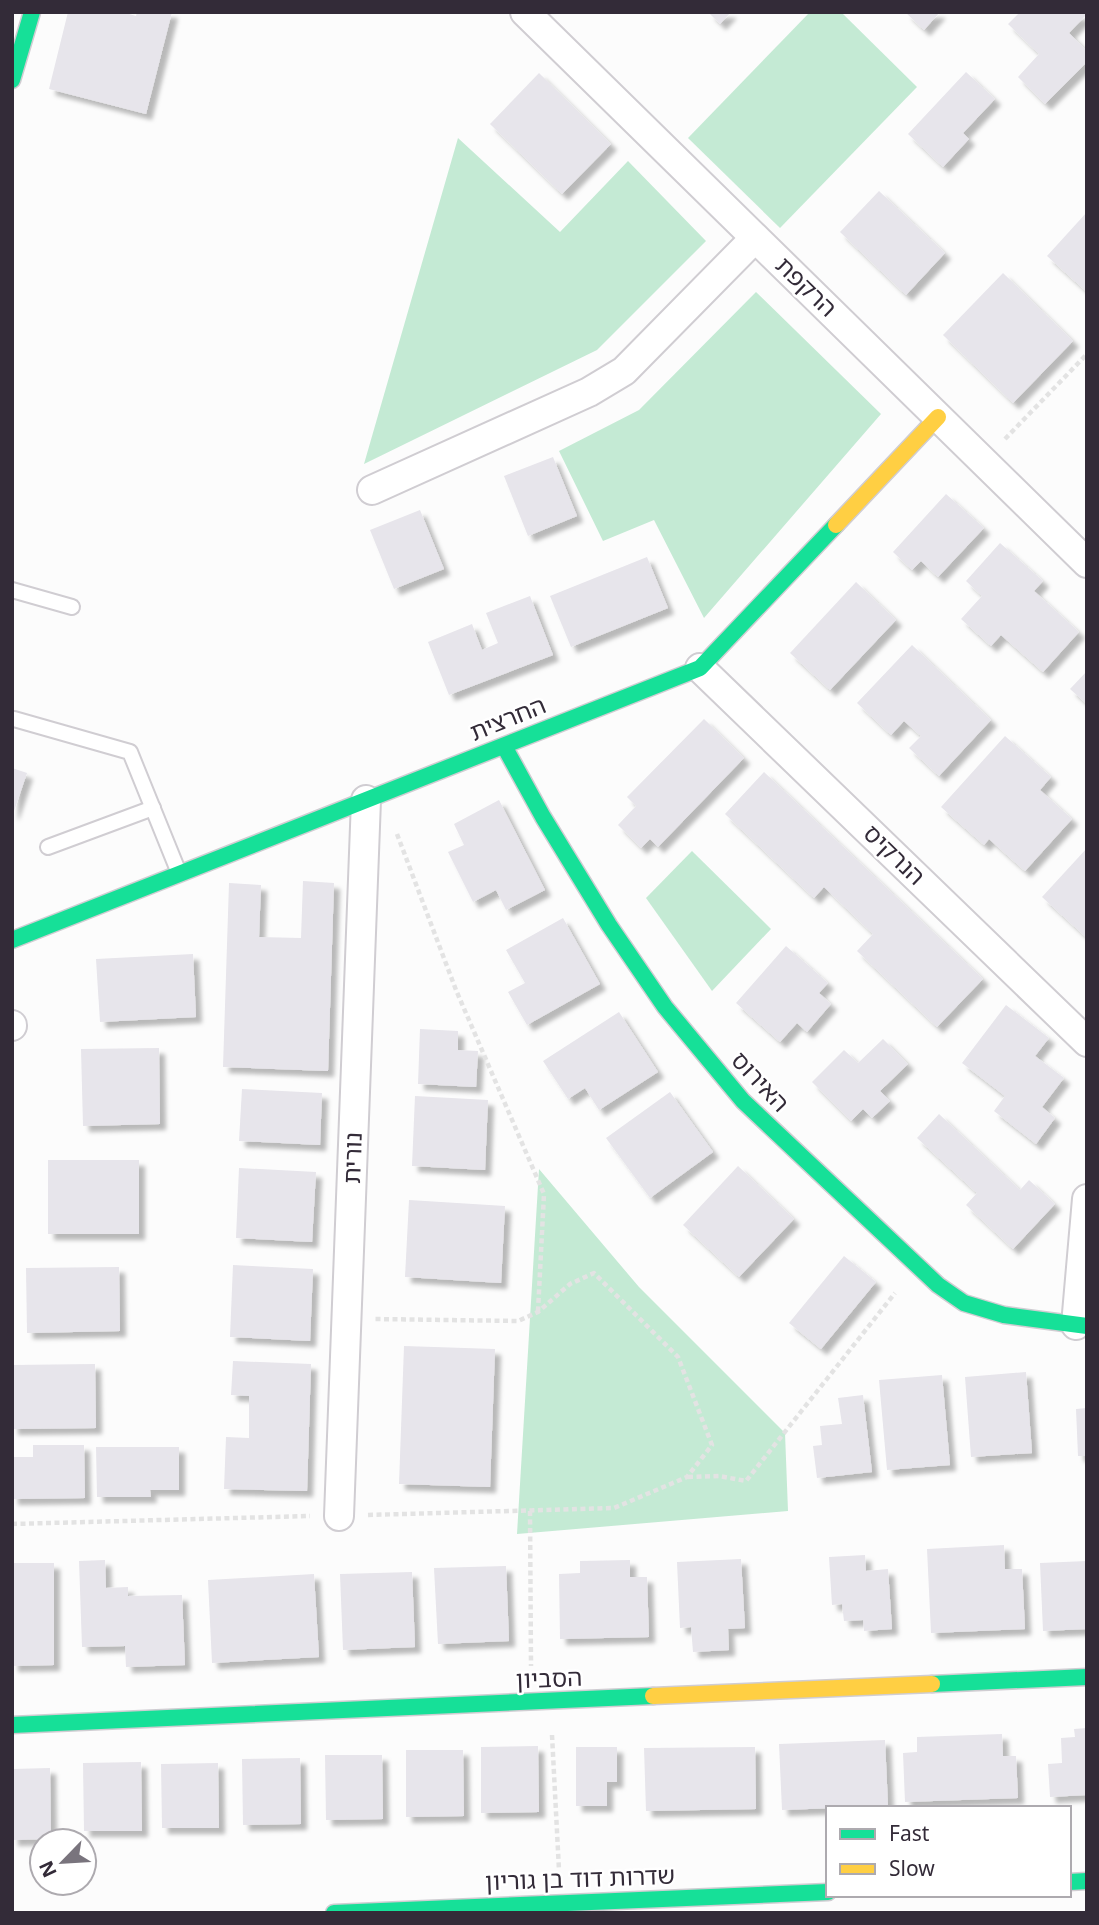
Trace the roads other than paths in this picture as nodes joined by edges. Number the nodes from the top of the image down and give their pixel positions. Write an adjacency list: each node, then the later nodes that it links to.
1 (32, 12): 3 (street)
2 (525, 12): 4 (street, הרקפת)
3 (12, 80)
4 (755, 238): 5 (street, הרקפת); 6 (street)
5 (939, 418): 7 (street, הרקפת); 10 (street, החרצית)
6 (372, 490)
7 (1087, 563)
8 (12, 590): 9 (lane)
9 (72, 607)
10 (700, 668): 12 (street, החרצית); 18 (street, הנרקיס)
11 (14, 719): 14 (lane)
12 (504, 746): 13 (street, החרצית); 20 (street, האירוס)
13 (374, 797): 16 (street, החרצית); 21 (street, נורית)
14 (153, 808): 15 (lane); 16 (lane)
15 (48, 846)
16 (179, 874): 17 (street, החרצית)
17 (12, 940)
18 (1087, 1042)
19 (1087, 1199): 20 (street)
20 (1081, 1326)
21 (339, 1516)
22 (1087, 1678): 23 (street, הסביון)
23 (12, 1725)
24 (826, 1892): 27 (street, שדרות דוד בן גוריון)
25 (828, 1897): 26 (street)
26 (758, 1910)
27 (334, 1913)

